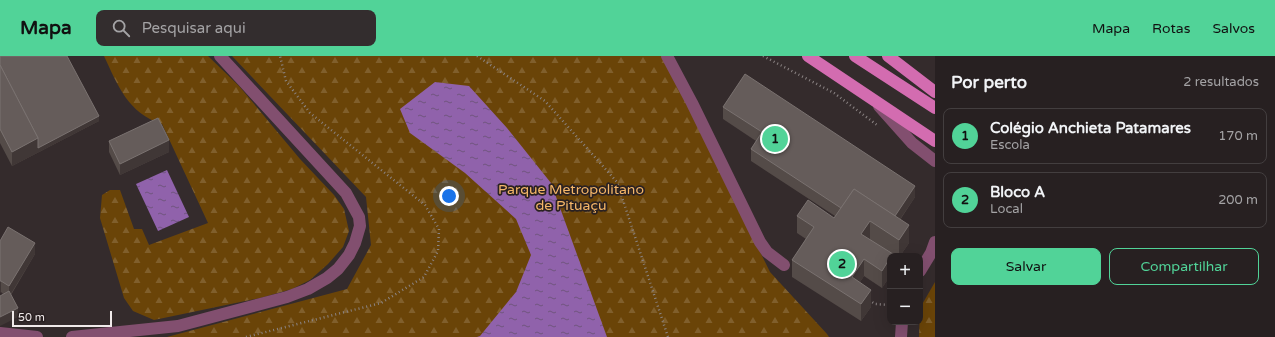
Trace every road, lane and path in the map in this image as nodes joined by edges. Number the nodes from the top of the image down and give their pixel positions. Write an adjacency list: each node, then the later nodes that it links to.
1 (220, 56): 22 (lane)
2 (477, 56): 23 (path)
3 (667, 56): 15 (lane)
4 (763, 56): 11 (path)
5 (808, 56): 9 (main road)
6 (855, 56): 10 (main road)
7 (888, 56): 8 (main road)
8 (935, 92)
9 (873, 99): 12 (main road); 13 (lane)
10 (935, 108)
11 (882, 128)
12 (935, 141)
13 (935, 161)
14 (934, 249): 16 (lane)
15 (784, 265)
16 (923, 266)
17 (864, 297): 18 (path)
18 (887, 306)
19 (902, 325): 24 (lane)
20 (0, 333): 21 (lane)
21 (37, 337)
22 (72, 337)
23 (668, 337)
24 (901, 337)

